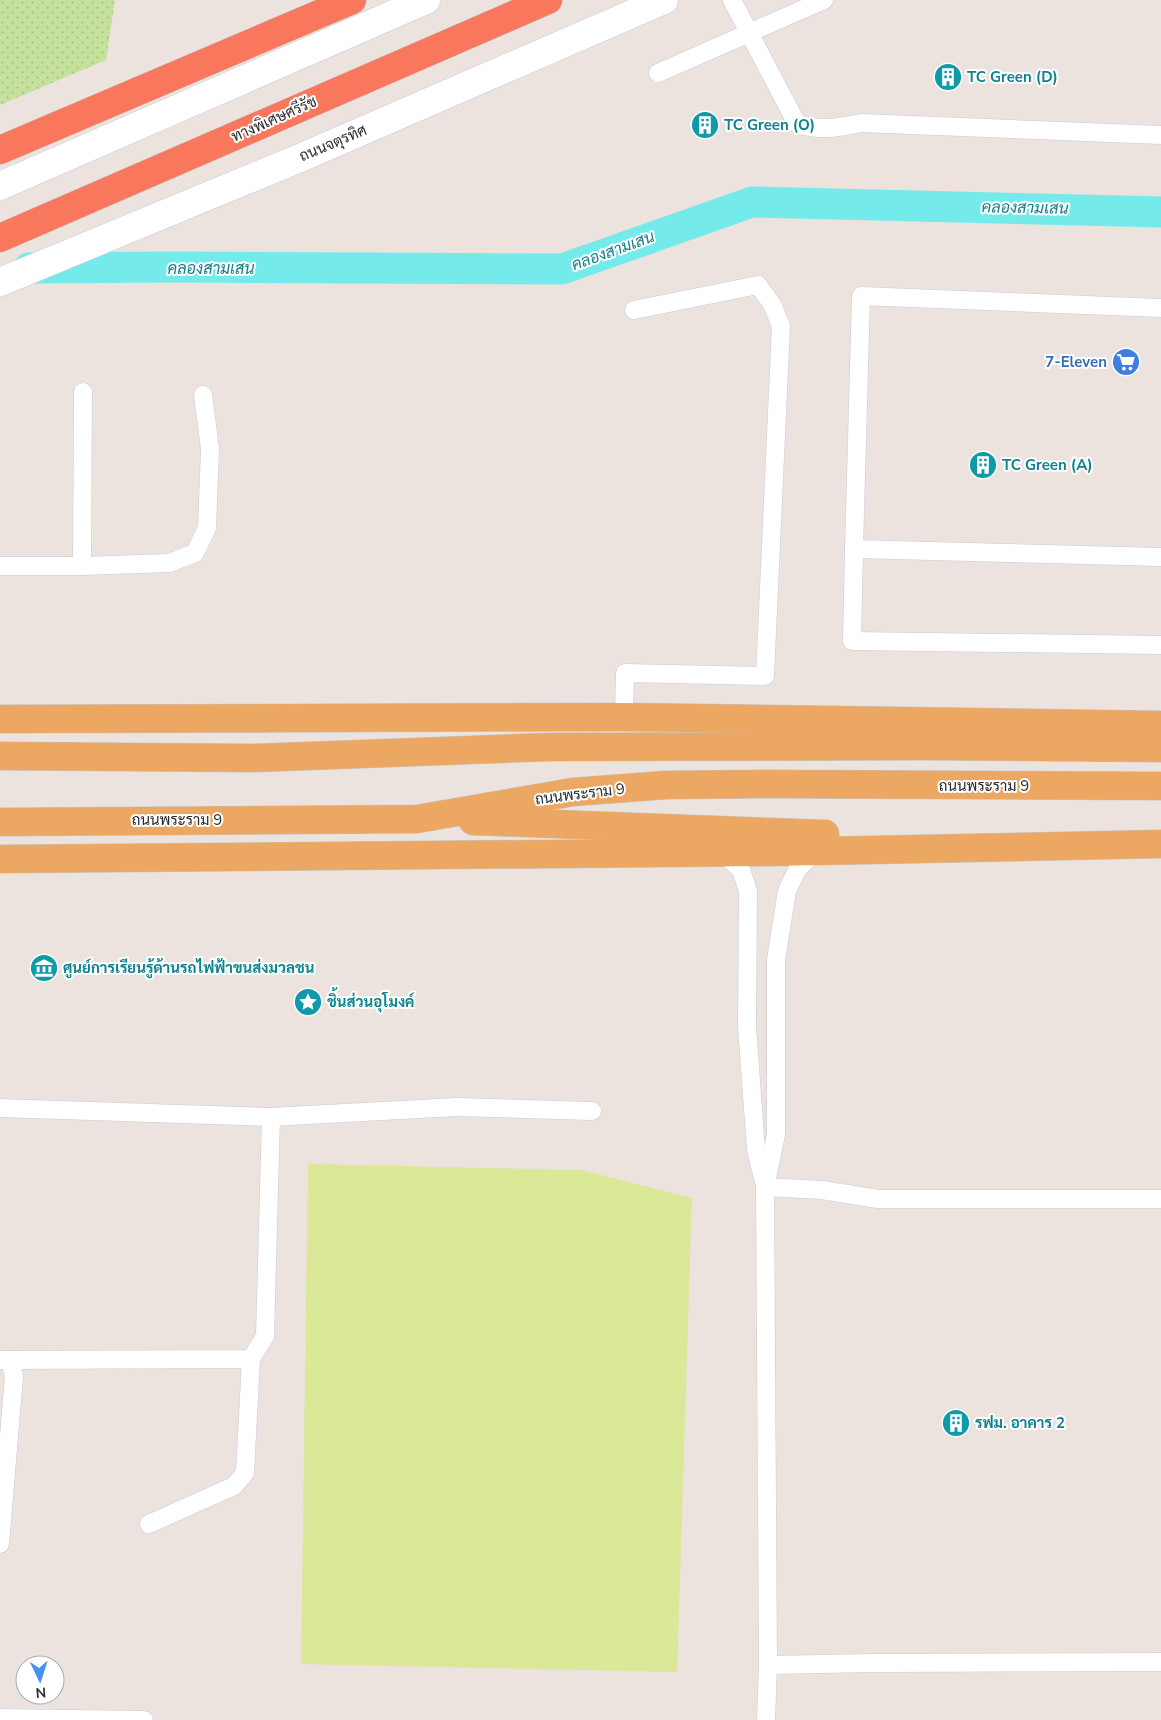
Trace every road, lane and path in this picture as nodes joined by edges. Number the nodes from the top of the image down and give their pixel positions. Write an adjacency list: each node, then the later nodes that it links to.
1 (352, 0): 10 (highway)
2 (426, 0): 11 (main road)
3 (548, 0): 12 (highway, ทางพิเศษศรีรัช)
4 (664, 0): 13 (main road, ถนนจตุรทิศ)
5 (732, 0): 7 (lane)
6 (824, 0): 7 (lane)
7 (749, 33): 8 (lane); 9 (lane)
8 (658, 73)
9 (1161, 135)
10 (0, 150)
11 (0, 186)
12 (0, 238)
13 (0, 282)
14 (1161, 308): 18 (lane)
15 (634, 310): 23 (lane)
16 (83, 392): 21 (lane)
17 (203, 395): 21 (lane)
18 (854, 549): 19 (lane); 22 (lane)
19 (1161, 557)
20 (0, 566): 21 (lane)
21 (82, 566)
22 (1161, 645)
23 (624, 717): 24 (main road); 25 (main road)
24 (0, 719)
25 (1161, 725)
26 (1161, 748): 27 (main road)
27 (0, 756)
28 (1161, 786): 29 (main road, ถนนพระราม 9)
29 (417, 819): 30 (main road, ถนนพระราม 9); 31 (main road)
30 (0, 822)
31 (1096, 844): 32 (main road); 33 (main road)
32 (1161, 844)
33 (816, 851): 34 (main road); 39 (lane)
34 (723, 853): 35 (main road); 39 (lane)
35 (0, 859)
36 (0, 1108): 38 (lane)
37 (592, 1111): 38 (lane)
38 (271, 1117): 41 (lane)
39 (765, 1188): 40 (lane); 46 (lane)
40 (1161, 1199)
41 (251, 1359): 42 (lane); 43 (lane)
42 (5, 1360): 44 (lane)
43 (149, 1524)
44 (0, 1544)
45 (1161, 1662): 46 (lane)
46 (768, 1665): 49 (lane)
47 (0, 1718): 48 (lane)
48 (144, 1720)
49 (766, 1720)

